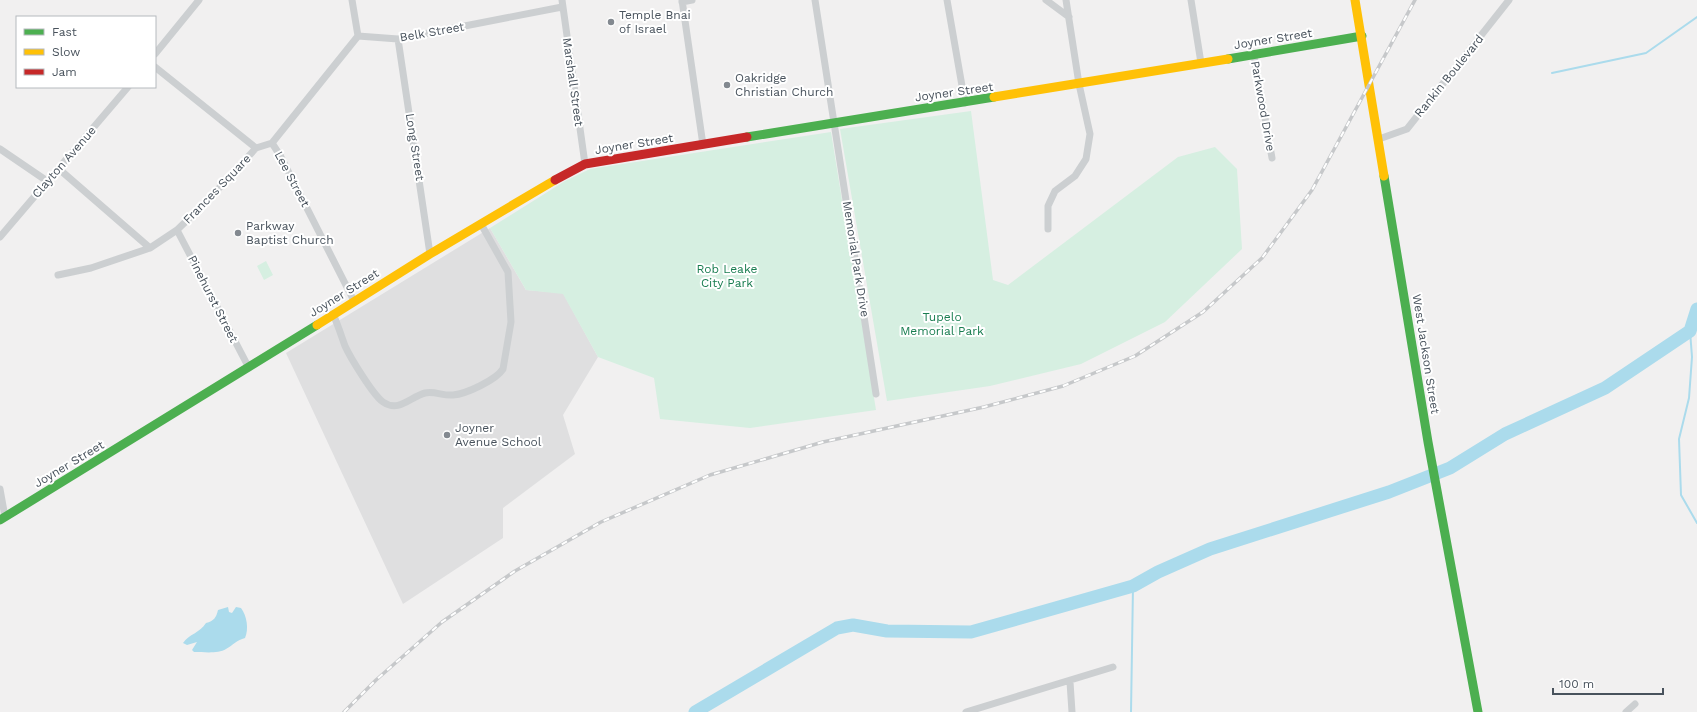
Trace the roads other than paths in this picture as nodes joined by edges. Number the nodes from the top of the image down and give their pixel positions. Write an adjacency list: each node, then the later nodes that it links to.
1 (199, 0): 17 (street)
2 (352, 0): 14 (street)
3 (682, 0): 4 (street); 27 (street)
4 (692, 0)
5 (815, 0): 24 (street, Memorial Park Drive)
6 (948, 0): 23 (street)
7 (1046, 0): 13 (street)
8 (1066, 0): 13 (street)
9 (1190, 0): 19 (street)
10 (1355, 0): 15 (street, West Jackson Street)
11 (1510, 0): 25 (street, Rankin Boulevard)
12 (562, 4): 16 (street, Belk Street); 31 (street, Marshall Street)
13 (1069, 17): 21 (street)
14 (358, 36): 16 (street, Belk Street); 26 (street)
15 (1362, 36): 18 (street, Joyner Street); 25 (street, West Jackson Street)
16 (398, 39): 39 (street, Long Street)
17 (156, 53)
18 (1254, 55): 19 (street, Joyner Street); 30 (street, Parkwood Drive)
19 (1201, 63): 21 (street, Joyner Street)
20 (156, 68): 28 (street, Frances Square)
21 (1079, 84): 23 (street, Joyner Street); 35 (street)
22 (127, 88): 32 (street, Clayton Avenue)
23 (965, 103): 24 (street, Joyner Street)
24 (835, 123): 27 (street, Joyner Street); 44 (street, Memorial Park Drive)
25 (1379, 139): 52 (street, West Jackson Street)
26 (272, 143): 28 (street); 41 (street, Lee Street)
27 (703, 145): 31 (street, Joyner Street)
28 (256, 148): 36 (street, Frances Square)
29 (0, 149): 33 (street)
30 (1272, 158)
31 (586, 164): 34 (street, Joyner Street)
32 (59, 169): 33 (street, Clayton Avenue); 38 (street)
33 (46, 181): 37 (street, Clayton Avenue)
34 (481, 224): 39 (street, Joyner Street); 42 (street)
35 (1048, 229)
36 (178, 230): 38 (street, Frances Square); 43 (street, Pinehurst Street)
37 (0, 237)
38 (150, 248): 40 (street, Frances Square)
39 (430, 254): 41 (street, Joyner Street)
40 (58, 275)
41 (354, 301): 42 (street, Joyner Street)
42 (333, 314): 43 (street, Joyner Street)
43 (249, 368): 46 (street, Joyner Street)
44 (876, 394)
45 (0, 489): 46 (street)
46 (2, 518)
47 (1113, 668): 48 (street)
48 (1070, 682): 50 (street); 51 (street)
49 (1635, 704): 53 (street)
50 (966, 712)
51 (1072, 712)
52 (1478, 712)
53 (1626, 712)

